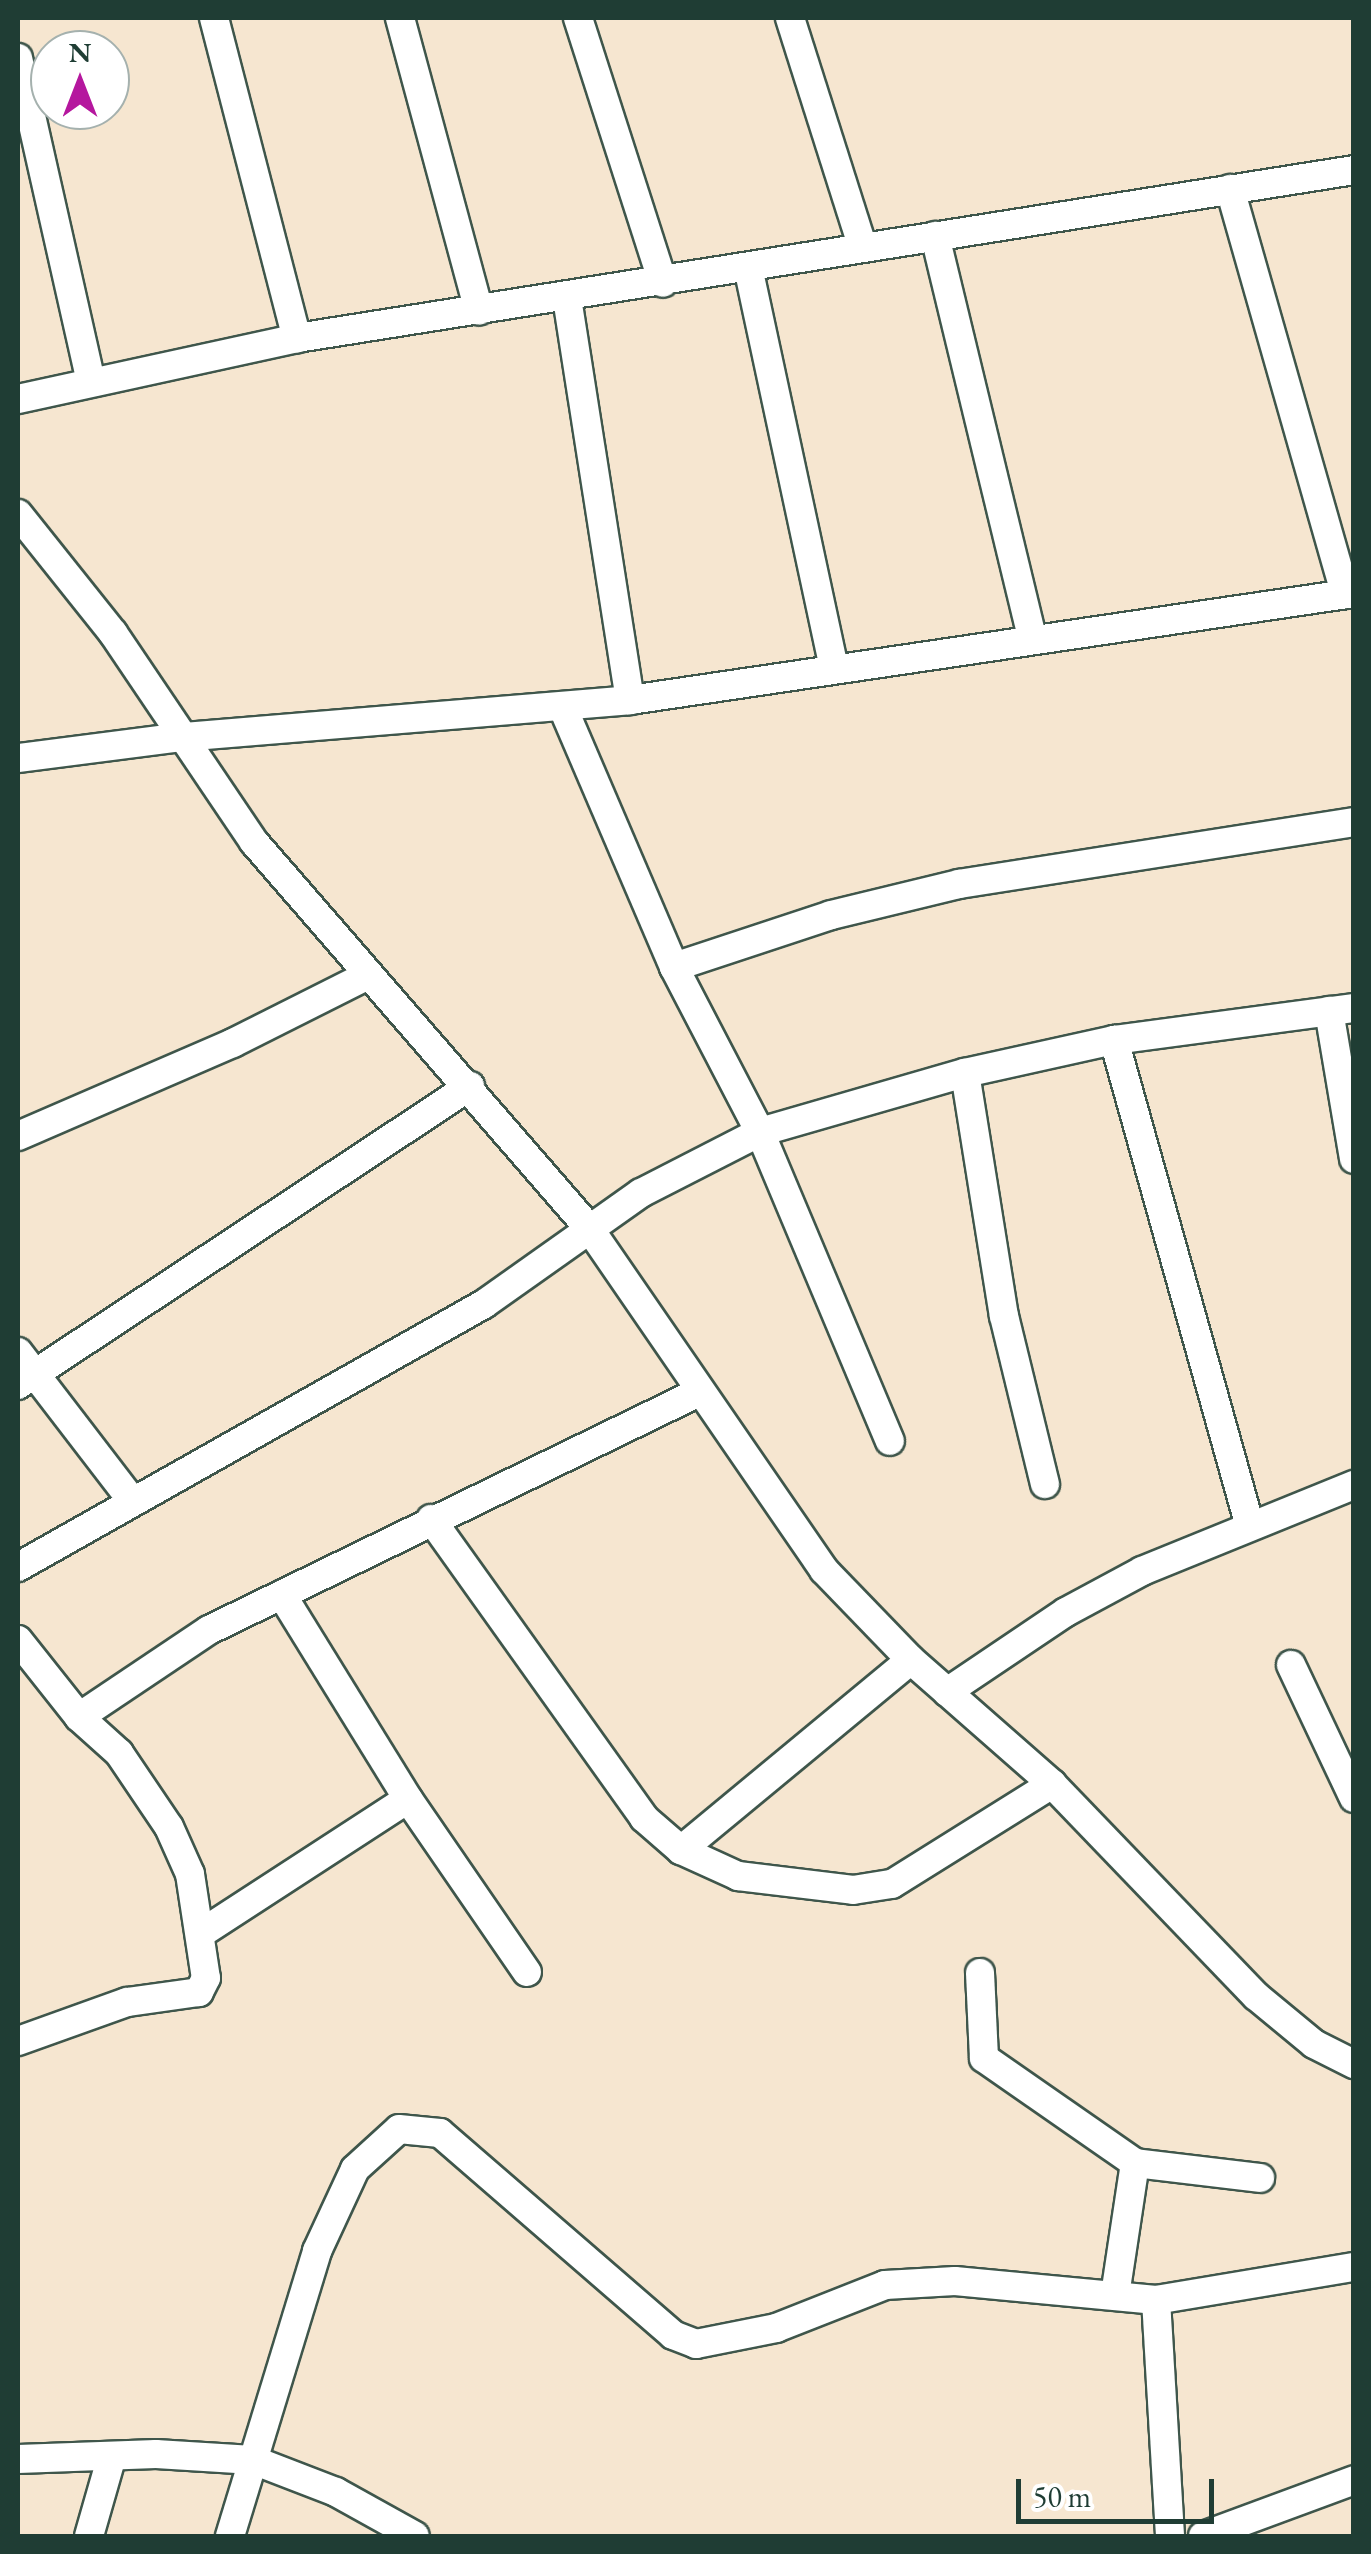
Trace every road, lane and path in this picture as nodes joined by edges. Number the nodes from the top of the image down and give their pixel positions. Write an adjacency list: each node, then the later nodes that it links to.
1 (214, 18): 14 (street)
2 (400, 18): 13 (street)
3 (578, 18): 11 (street)
4 (790, 18): 9 (street)
5 (18, 58): 15 (street)
6 (1354, 170): 7 (street)
7 (1230, 189): 8 (street); 18 (street)
8 (936, 236): 9 (street); 19 (street)
9 (862, 244): 10 (street)
10 (748, 267): 11 (street); 20 (street)
11 (662, 283): 12 (street)
12 (566, 298): 13 (street); 21 (street)
13 (479, 312): 14 (street)
14 (297, 338): 15 (street)
15 (91, 381): 16 (street)
16 (18, 400)
17 (18, 514): 23 (street)
18 (1349, 593): 19 (street)
19 (1032, 638): 20 (street)
20 (834, 669): 21 (street)
21 (630, 700): 22 (street)
22 (563, 708): 23 (street); 26 (street)
23 (183, 737): 24 (street); 27 (street)
24 (18, 758)
25 (1354, 822): 26 (street)
26 (674, 968): 32 (street)
27 (366, 976): 31 (street); 33 (street)
28 (1341, 1009): 29 (street); 34 (street)
29 (1114, 1040): 30 (street); 43 (street)
30 (965, 1073): 32 (street); 39 (street)
31 (470, 1086): 35 (street); 36 (street)
32 (760, 1132): 35 (street); 38 (street)
33 (18, 1136)
34 (1354, 1159)
35 (589, 1228): 37 (street); 41 (street)
36 (23, 1371): 41 (street)
37 (697, 1393): 42 (street); 47 (street)
38 (890, 1441)
39 (1045, 1484)
40 (1354, 1485): 43 (street)
41 (130, 1498): 44 (street)
42 (432, 1520): 45 (street); 54 (street)
43 (1250, 1523): 49 (street)
44 (18, 1566)
45 (282, 1594): 50 (street); 53 (street)
46 (18, 1640): 50 (street)
47 (911, 1660): 49 (street); 54 (street)
48 (1291, 1665): 52 (street)
49 (947, 1692): 51 (street)
50 (79, 1717): 55 (street)
51 (1052, 1784): 54 (street); 59 (street)
52 (1354, 1798)
53 (408, 1800): 55 (street); 56 (street)
54 (681, 1850)
55 (203, 1932): 58 (street)
56 (528, 1972)
57 (980, 1973): 60 (street)
58 (18, 2041)
59 (1354, 2064)
60 (1135, 2163): 61 (street); 63 (street)
61 (1260, 2178)
62 (1354, 2267): 64 (street)
63 (1115, 2296): 64 (street); 67 (street)
64 (1156, 2300): 72 (street)
65 (112, 2456): 66 (street); 67 (street); 69 (street)
66 (18, 2460)
67 (253, 2460): 70 (street); 71 (street)
68 (1354, 2480): 73 (street)
69 (89, 2536)
70 (230, 2536)
71 (415, 2536)
72 (1170, 2536)
73 (1203, 2536)

